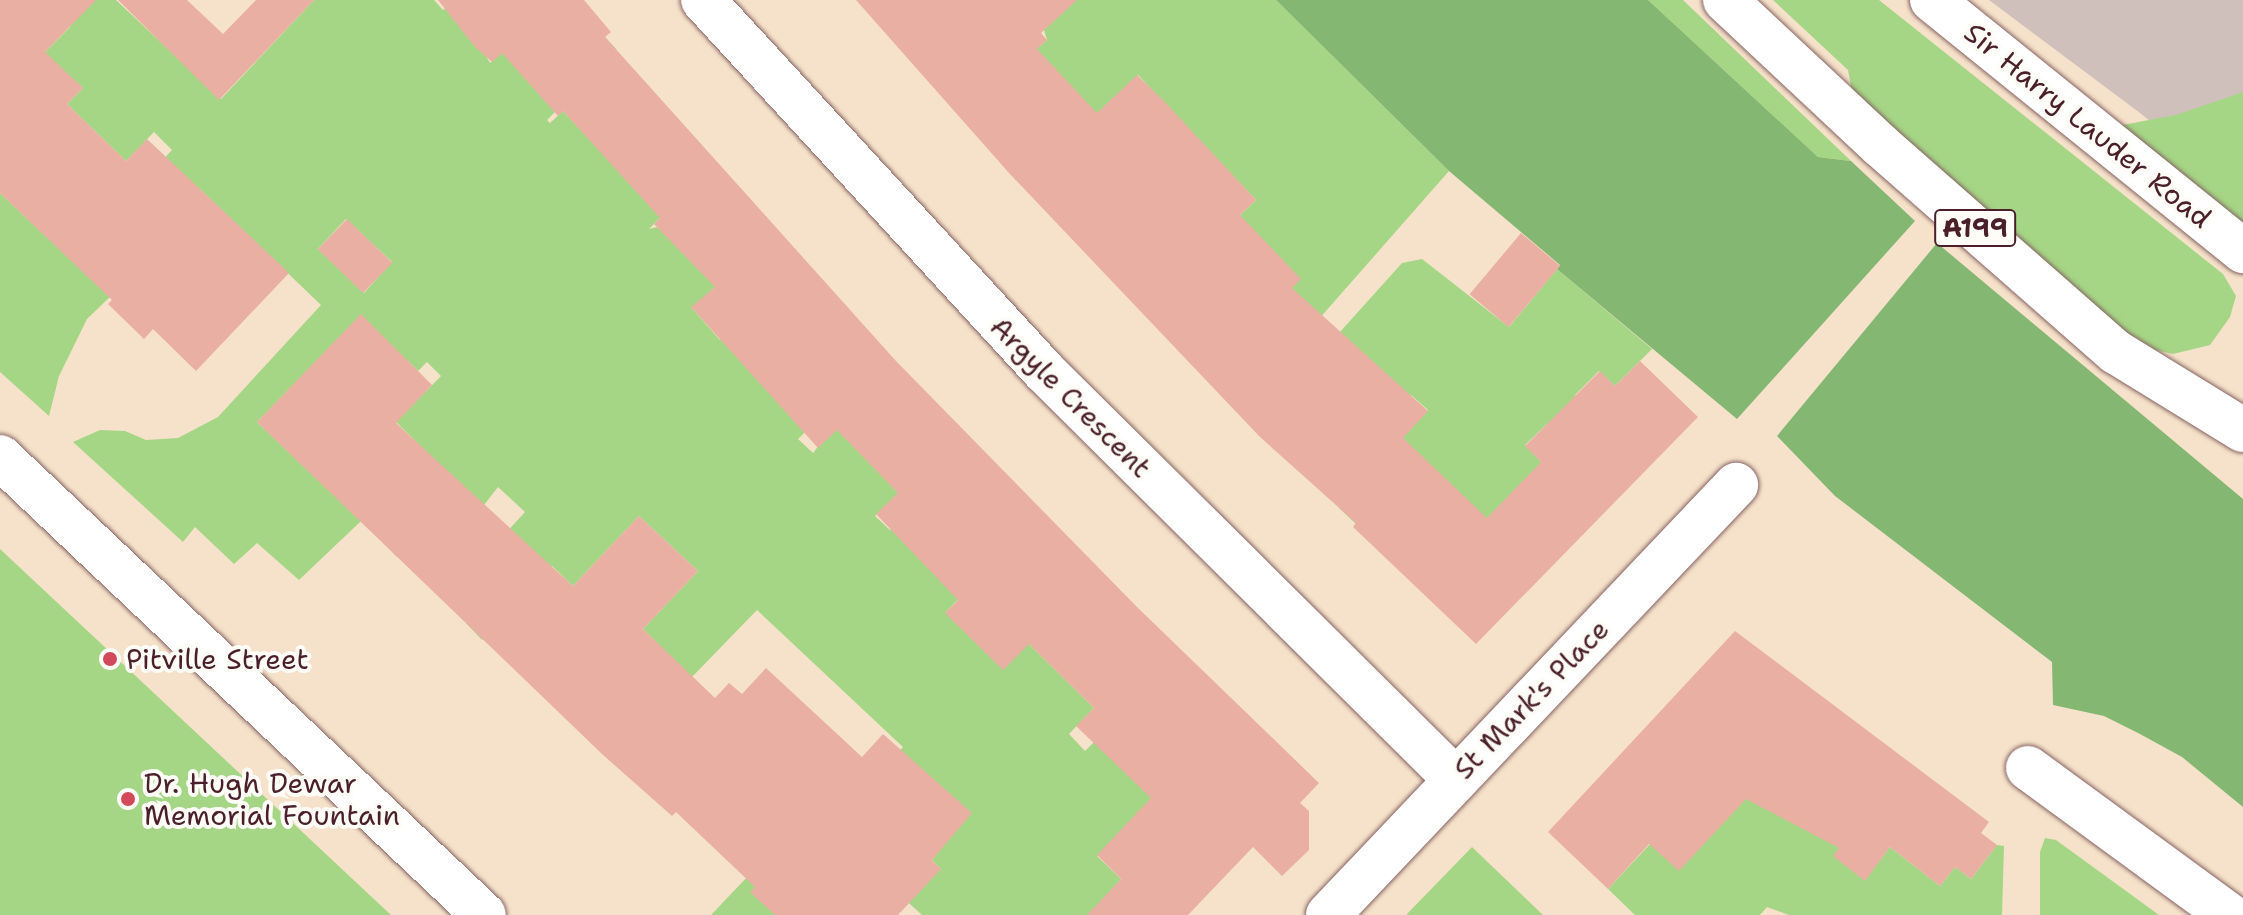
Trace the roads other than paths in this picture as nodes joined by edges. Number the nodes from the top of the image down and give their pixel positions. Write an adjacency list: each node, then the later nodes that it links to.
1 (703, 0): 9 (street, Argyle Crescent)
2 (1725, 0): 5 (street, A199)
3 (1932, 0): 4 (street, Sir Harry Lauder Road)
4 (2243, 251)
5 (2239, 418)
6 (0, 457): 10 (street)
7 (1736, 485): 9 (street, St Mark's Place)
8 (2028, 768): 12 (street)
9 (1455, 779): 11 (street, St Mark's Place)
10 (484, 915)
11 (1328, 915)
12 (2229, 915)

